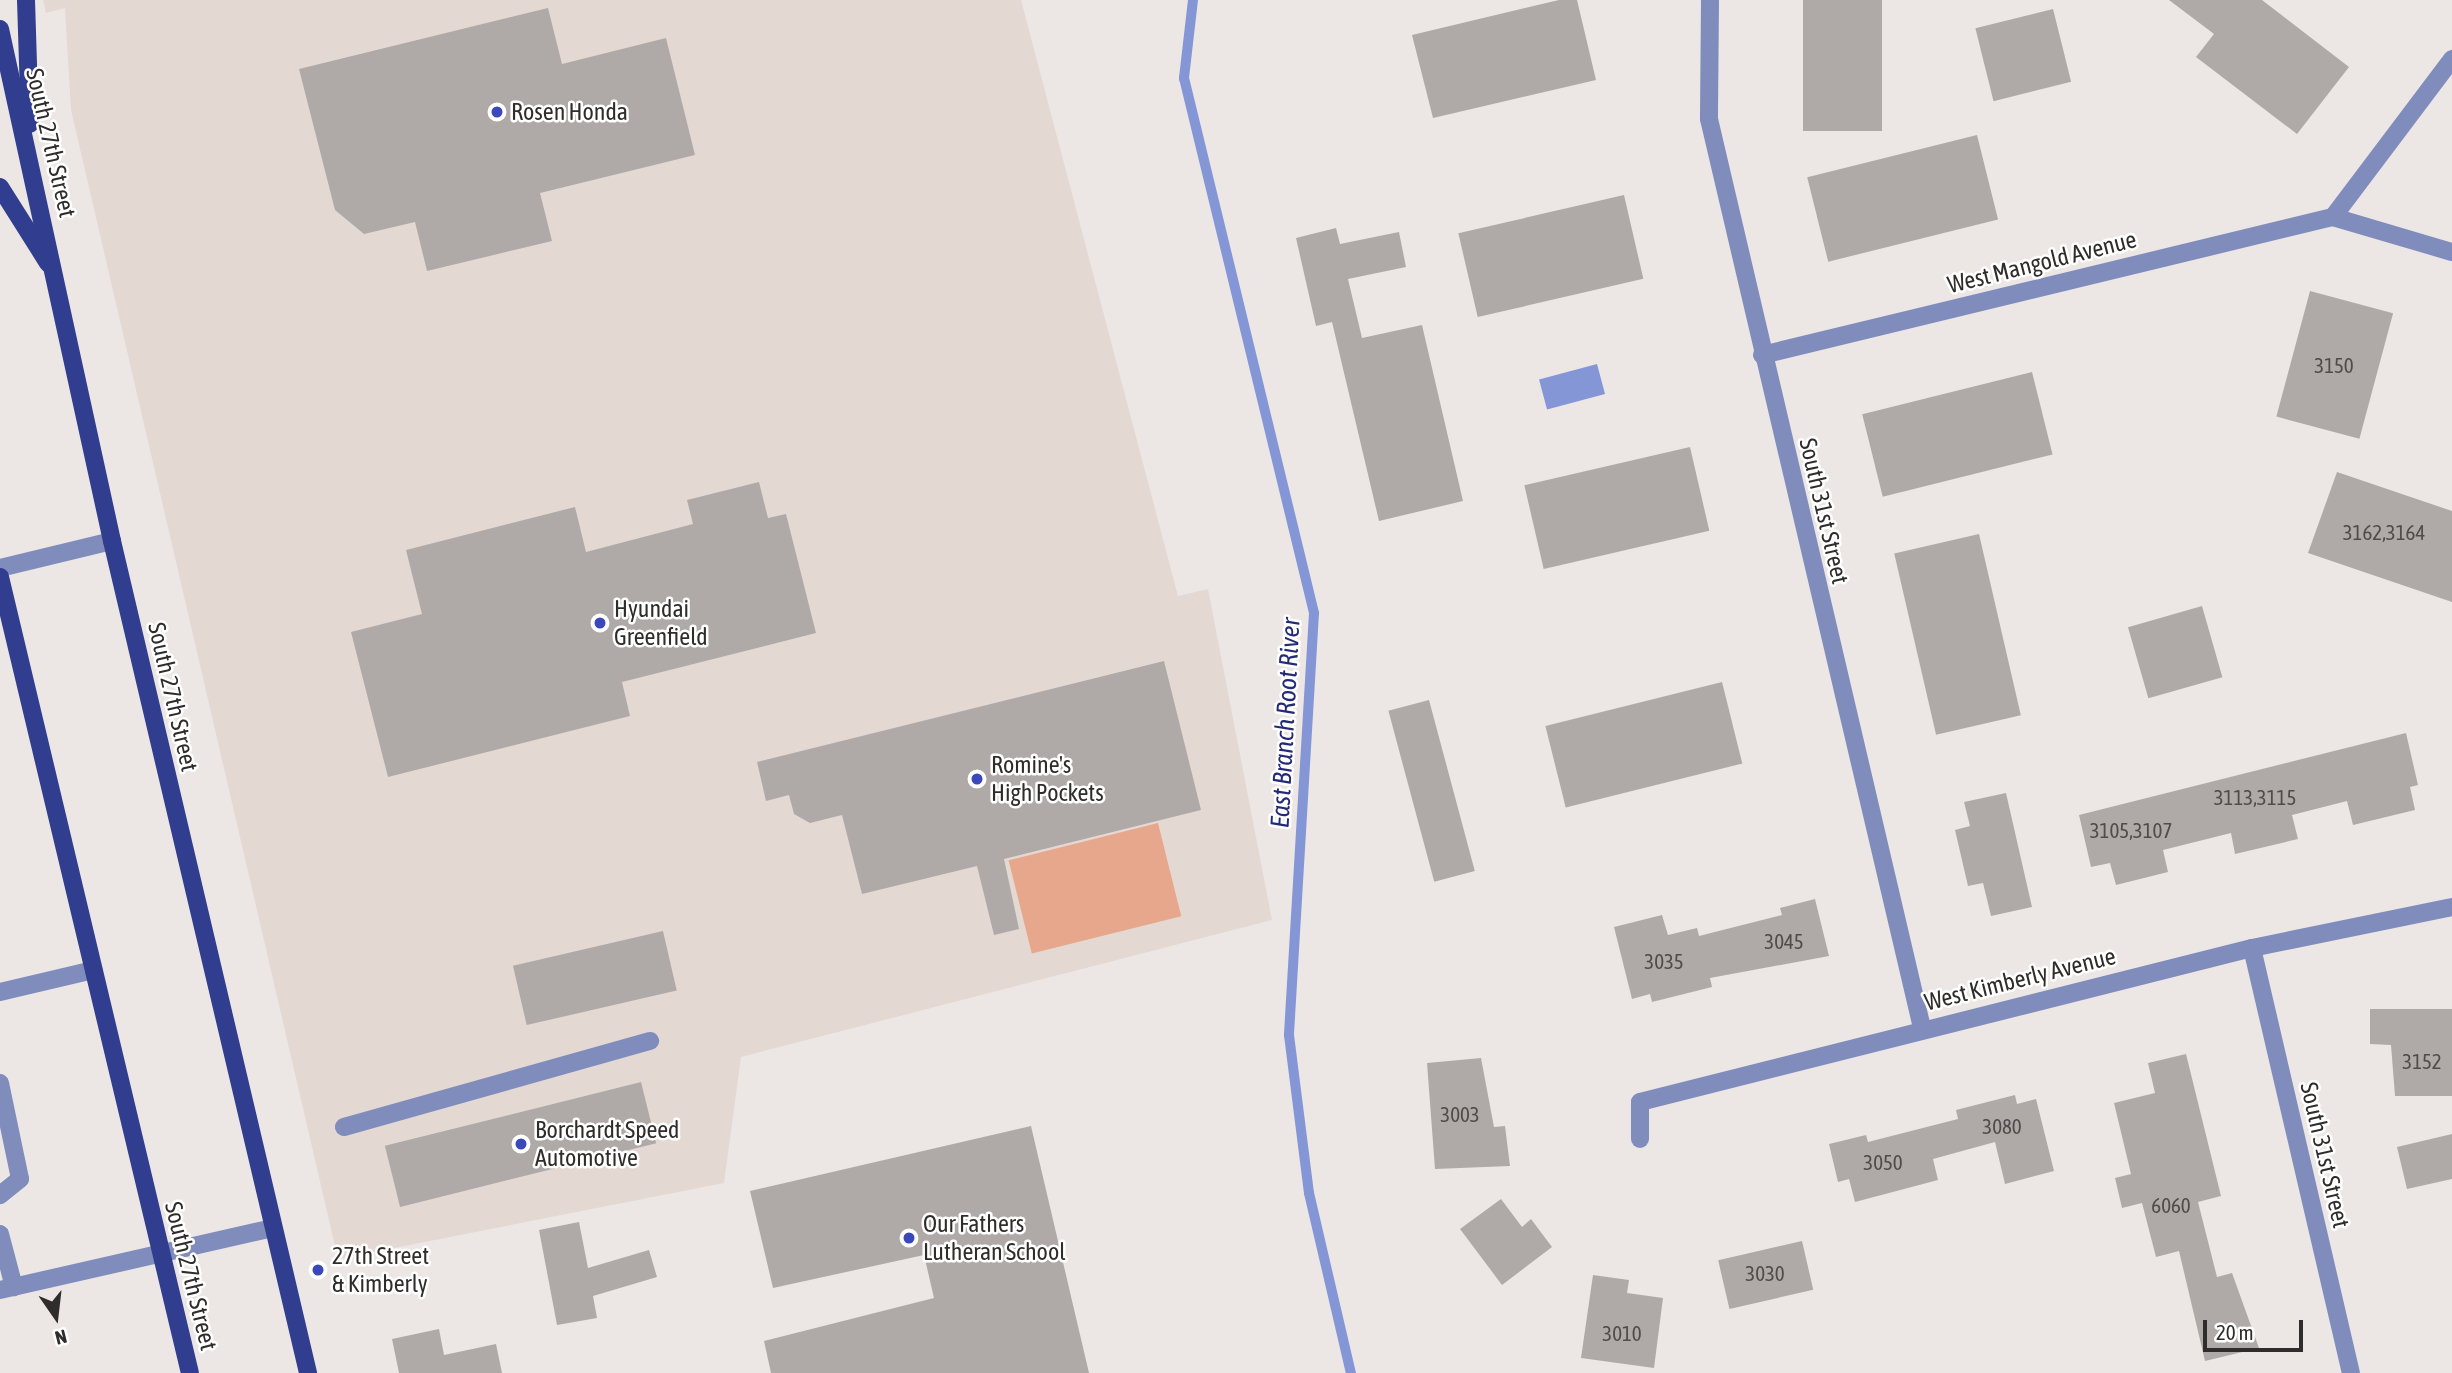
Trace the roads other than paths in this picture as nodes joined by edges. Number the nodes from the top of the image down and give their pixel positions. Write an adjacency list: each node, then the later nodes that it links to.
1 (26, 0): 5 (main road)
2 (1710, 0): 10 (street, South 31st Street)
3 (0, 29): 5 (main road, South 27th Street)
4 (2452, 59): 7 (street)
5 (32, 166): 9 (main road, South 27th Street)
6 (0, 187): 9 (main road)
7 (2333, 216): 8 (street); 10 (street, West Mangold Avenue)
8 (2452, 252)
9 (54, 272): 11 (main road, South 27th Street)
10 (1762, 355): 18 (street, South 31st Street)
11 (112, 541): 12 (street); 24 (main road, South 27th Street)
12 (0, 568)
13 (0, 578): 16 (main road, South 27th Street)
14 (2452, 907): 15 (street, West Kimberly Avenue)
15 (2252, 948): 18 (street, West Kimberly Avenue); 30 (street, South 31st Street)
16 (93, 970): 17 (street); 26 (main road, South 27th Street)
17 (0, 992)
18 (1922, 1028): 22 (street, West Kimberly Avenue)
19 (650, 1041): 21 (street)
20 (0, 1083): 23 (street)
21 (344, 1127)
22 (1640, 1139)
23 (0, 1195)
24 (272, 1228): 26 (street); 29 (main road, South 27th Street)
25 (0, 1234): 27 (street)
26 (160, 1254): 27 (street); 28 (main road, South 27th Street)
27 (7, 1289)
28 (190, 1373)
29 (308, 1373)
30 (2351, 1373)

